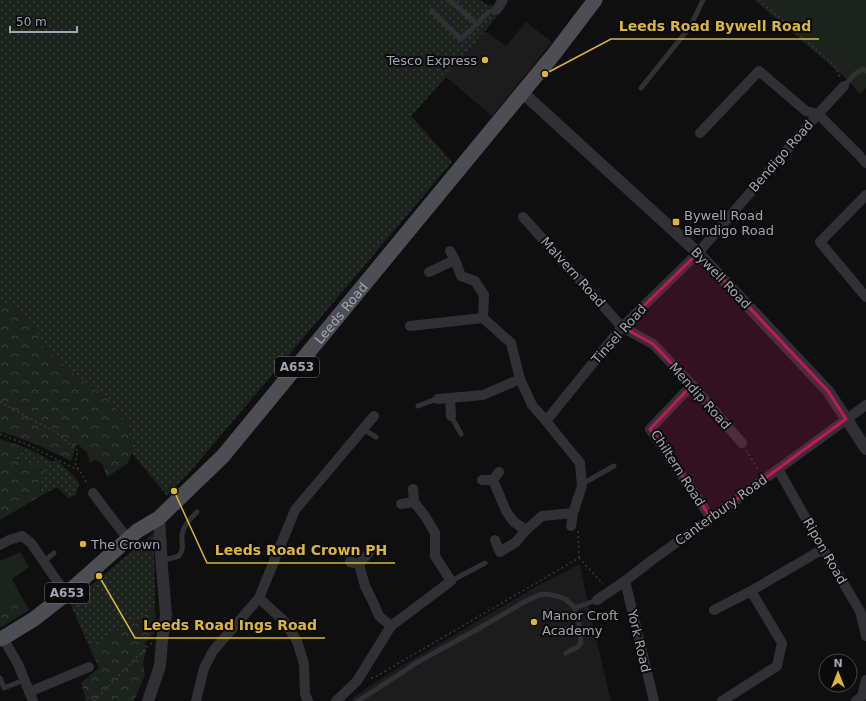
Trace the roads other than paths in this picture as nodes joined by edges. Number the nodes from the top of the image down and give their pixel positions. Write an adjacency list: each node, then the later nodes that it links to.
1 (449, 0): 7 (lane)
2 (503, 0): 5 (street)
3 (595, 0): 11 (main road, Leeds Road / A653)
4 (703, 0): 10 (lane)
5 (497, 9): 7 (lane)
6 (432, 11): 7 (lane)
7 (477, 24)
8 (866, 71): 9 (lane)
9 (844, 86): 12 (street, Bendigo Road)
10 (641, 88)
11 (522, 92): 17 (street, Bywell Road); 50 (main road, Leeds Road / A653)
12 (818, 114): 13 (street); 14 (street); 17 (street, Bendigo Road)
13 (700, 133)
14 (866, 163)
15 (866, 195): 19 (street)
16 (523, 217): 22 (street, Malvern Road)
17 (698, 253): 22 (street, Tinsel Road); 31 (street, Bywell Road)
18 (429, 272): 20 (street)
19 (866, 297)
20 (484, 318): 21 (street); 23 (street)
21 (410, 326)
22 (622, 327): 24 (street, Mendip Road); 32 (street, Tinsel Road)
23 (520, 379): 25 (street); 32 (street)
24 (692, 385): 36 (street, Mendip Road); 51 (street, Chiltern Road)
25 (450, 398): 26 (street); 30 (street)
26 (438, 399): 28 (lane)
27 (866, 404): 31 (street, Canterbury Road)
28 (418, 406)
29 (374, 416): 33 (street)
30 (451, 416): 34 (lane)
31 (846, 419): 37 (street, Bywell Road); 39 (street, Canterbury Road)
32 (546, 421): 43 (street)
33 (363, 429): 35 (lane); 67 (street)
34 (461, 434)
35 (376, 437)
36 (742, 443)
37 (866, 449)
38 (614, 466): 43 (lane)
39 (778, 469): 51 (street, Canterbury Road); 57 (street, Ripon Road)
40 (499, 472): 42 (street)
41 (482, 480): 42 (street)
42 (493, 480): 53 (street)
43 (582, 484): 49 (street)
44 (413, 489): 46 (street)
45 (93, 493): 54 (street)
46 (414, 502): 47 (street); 63 (street)
47 (401, 504)
48 (197, 512): 60 (lane)
49 (573, 513): 52 (street); 53 (street)
50 (159, 518): 54 (main road, Leeds Road / A653); 60 (street)
51 (711, 518): 64 (street, Canterbury Road)
52 (571, 526)
53 (526, 530): 55 (street)
54 (128, 539): 66 (main road, Leeds Road / A653)
55 (495, 540)
56 (0, 544): 61 (street)
57 (823, 549): 65 (street); 72 (street, Ripon Road)
58 (54, 553): 61 (lane)
59 (369, 553): 71 (street)
60 (162, 561): 81 (street)
61 (43, 562): 66 (street)
62 (484, 563): 63 (lane)
63 (451, 581): 71 (street)
64 (625, 581): 68 (street, Canterbury Road); 86 (street, York Road)
65 (751, 591): 70 (street); 87 (street)
66 (66, 594): 73 (main road, Leeds Road / A653)
67 (259, 598): 82 (street); 83 (street)
68 (596, 600): 69 (lane)
69 (575, 608): 74 (lane); 85 (lane)
70 (714, 610)
71 (391, 626): 84 (street)
72 (866, 636)
73 (2, 639): 77 (street)
74 (566, 653)
75 (89, 667): 79 (street)
76 (0, 678): 77 (lane)
77 (24, 680): 79 (street)
78 (866, 680): 80 (street)
79 (31, 697)
80 (862, 698)
81 (148, 701)
82 (196, 701)
83 (308, 701)
84 (336, 701)
85 (358, 701)
86 (654, 701)
87 (722, 701)

